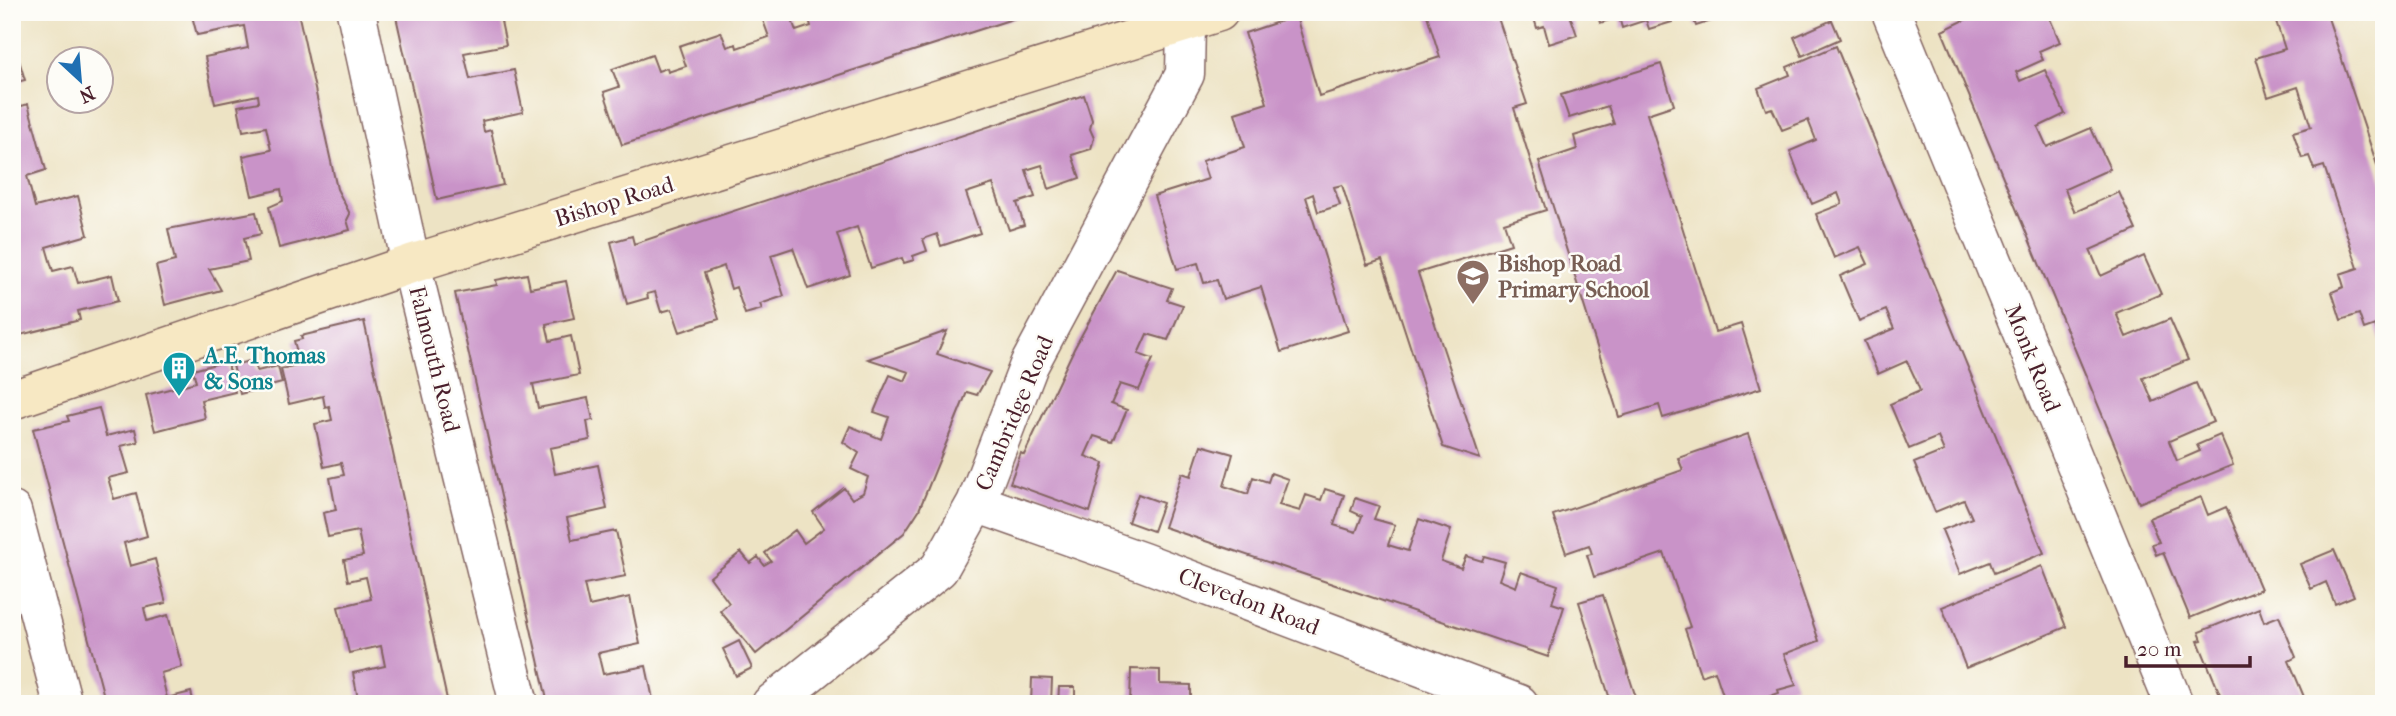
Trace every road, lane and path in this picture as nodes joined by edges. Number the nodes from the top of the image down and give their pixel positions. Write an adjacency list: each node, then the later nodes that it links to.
1 (356, 12): 4 (street, Falmouth Road)
2 (1891, 12): 12 (street, Monk Road)
3 (1202, 18): 4 (street, Bishop Road); 6 (street, Cambridge Road)
4 (411, 264): 5 (street, Bishop Road); 9 (street, Falmouth Road)
5 (12, 400)
6 (976, 503): 10 (street, Cambridge Road); 11 (street, Clevedon Road)
7 (12, 511): 8 (street)
8 (62, 704)
9 (519, 704)
10 (771, 704)
11 (1519, 704)
12 (2174, 704)

